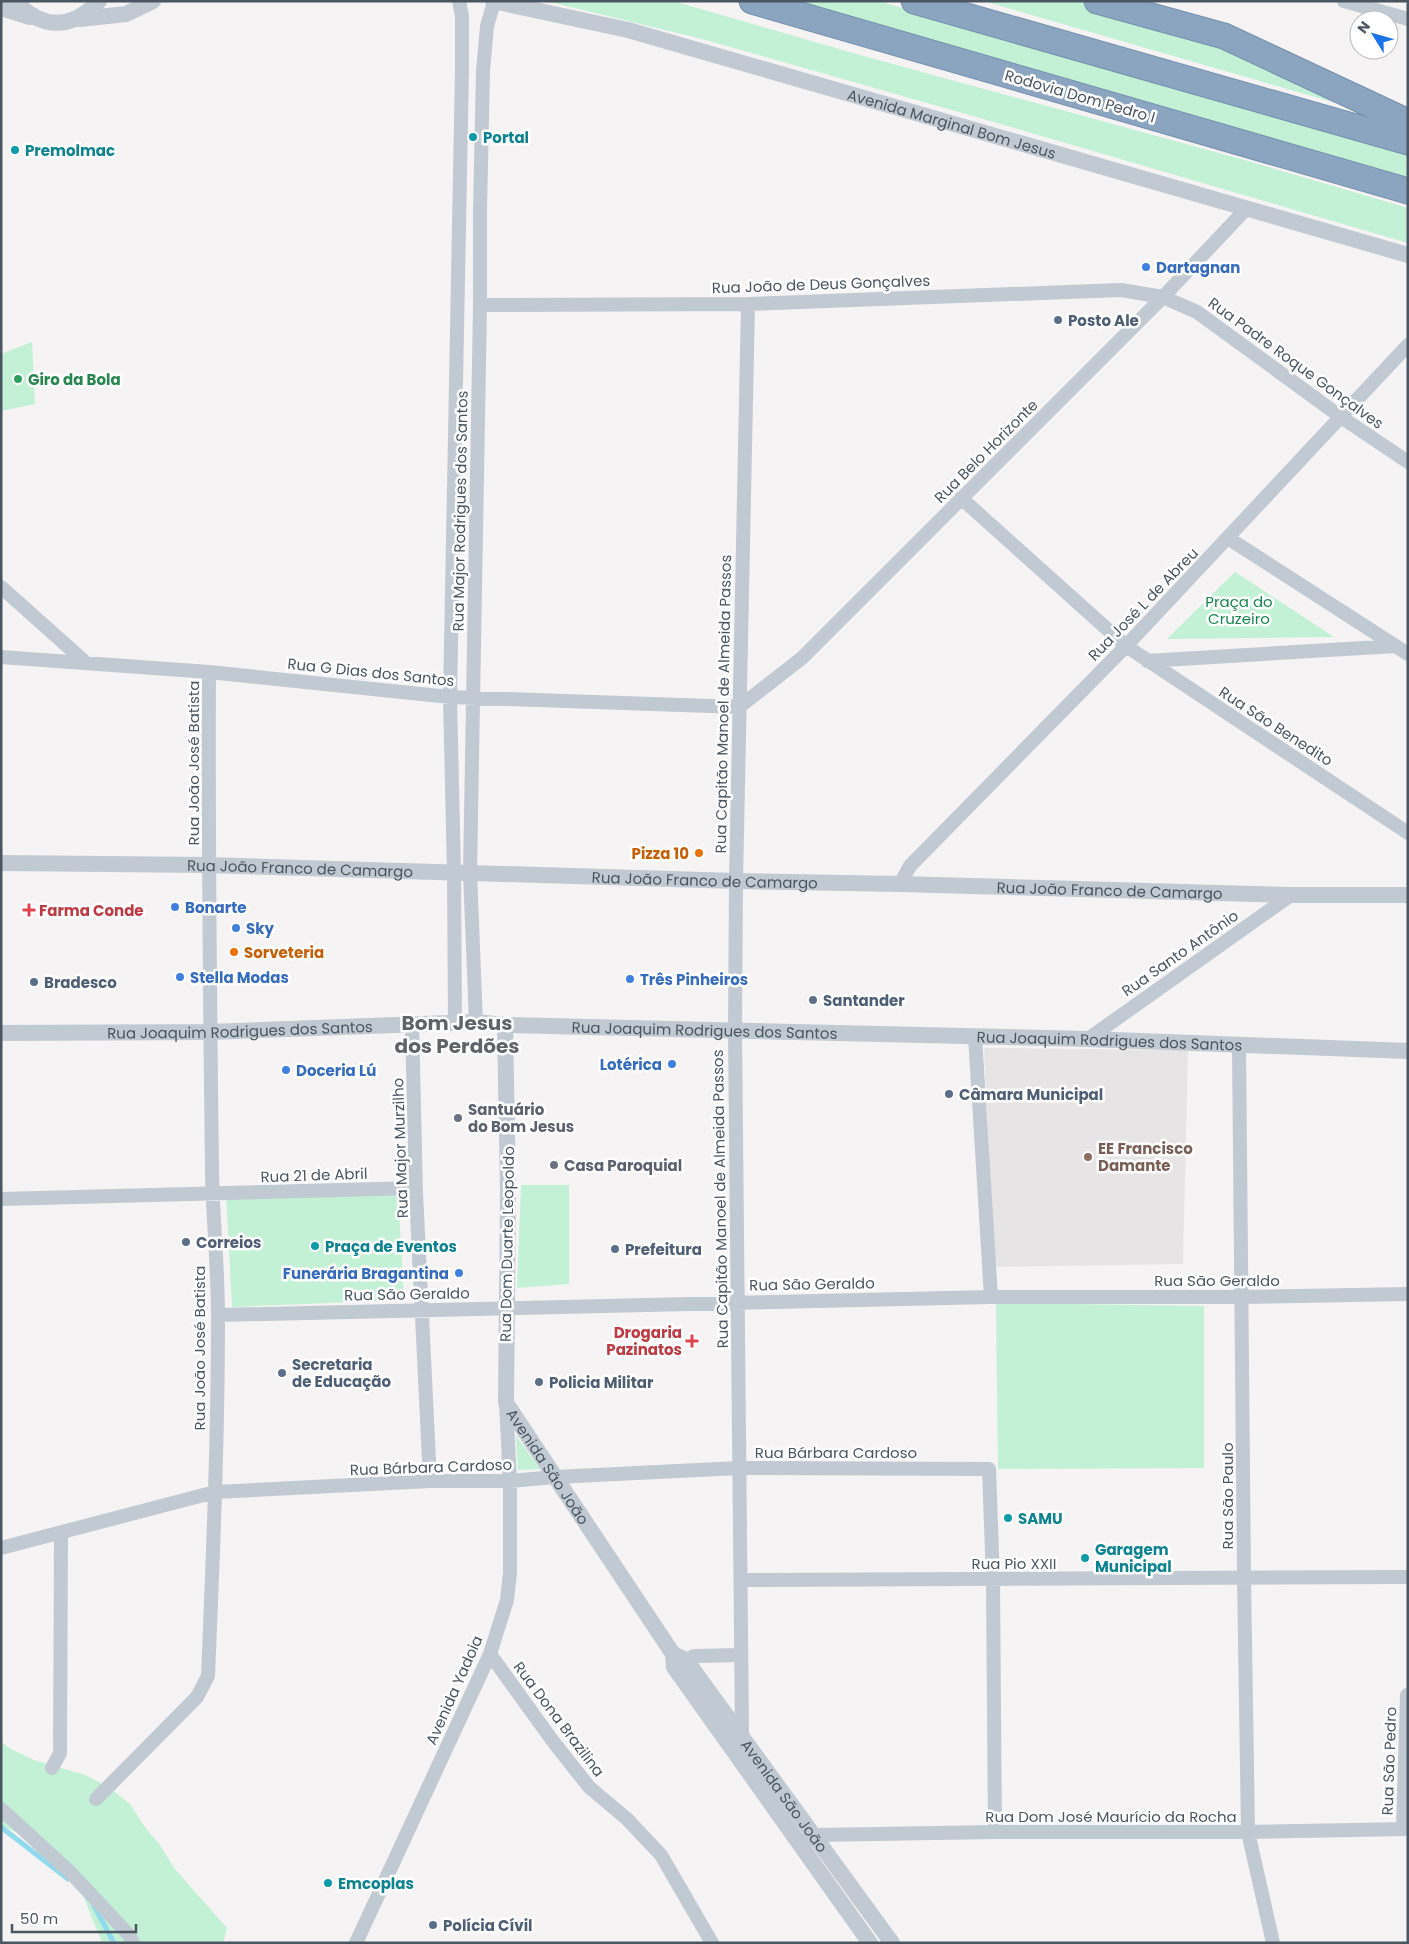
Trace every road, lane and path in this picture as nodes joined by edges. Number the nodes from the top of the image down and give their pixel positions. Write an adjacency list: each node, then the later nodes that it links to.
1 (15, 1): 13 (street)
2 (100, 1): 12 (street)
3 (153, 1): 12 (street)
4 (459, 1): 14 (street, Rua Major Rodrigues dos Santos)
5 (493, 1): 15 (street, Rua Major Rodrigues dos Santos); 20 (street, Avenida Marginal Bom Jesus)
6 (752, 1): 18 (highway, Rodovia Dom Pedro I)
7 (914, 1): 17 (highway)
8 (1098, 1): 16 (highway)
9 (1344, 1): 11 (street)
10 (1, 8): 13 (street)
11 (1408, 19)
12 (75, 20): 13 (street)
13 (42, 21)
14 (462, 70): 15 (street); 19 (street, Rua Major Rodrigues dos Santos)
15 (482, 71): 21 (street, Rua Major Rodrigues dos Santos)
16 (1408, 122)
17 (1408, 142)
18 (1408, 191)
19 (459, 208): 21 (street); 38 (street, Rua Major Rodrigues dos Santos)
20 (1247, 208): 22 (street, Avenida Marginal Bom Jesus); 23 (street, Rua Belo Horizonte)
21 (480, 210): 25 (street, Rua Major Rodrigues dos Santos)
22 (1408, 255)
23 (1163, 297): 24 (street, Rua João de Deus Gonçalves); 27 (street, Rua Padre Roque Gonçalves); 29 (street, Rua Belo Horizonte)
24 (748, 304): 25 (street, Rua João de Deus Gonçalves); 40 (street, Rua Capitão Manoel de Almeida Passos)
25 (480, 305): 39 (street, Rua Major Rodrigues dos Santos)
26 (1408, 345): 27 (street, Rua José L de Abreu)
27 (1341, 417): 28 (street, Rua Padre Roque Gonçalves); 30 (street, Rua José L de Abreu)
28 (1408, 462)
29 (960, 498): 32 (street, Rua São Benedito); 40 (street, Rua Belo Horizonte)
30 (1228, 538): 32 (street, Rua José L de Abreu); 33 (street)
31 (1, 587): 35 (street)
32 (1126, 646): 36 (street, Rua São Benedito); 46 (street, Rua José L de Abreu)
33 (1402, 650): 36 (street)
34 (1, 657): 35 (street, Rua G Dias dos Santos)
35 (84, 661): 37 (street, Rua G Dias dos Santos)
36 (1147, 661): 41 (street, Rua São Benedito)
37 (209, 672): 38 (street, Rua G Dias dos Santos); 43 (street, Rua João José Batista)
38 (450, 698): 39 (street, Rua G Dias dos Santos); 44 (street, Rua Major Rodrigues dos Santos)
39 (472, 698): 40 (street, Rua G Dias dos Santos); 44 (street, Rua Major Rodrigues dos Santos)
40 (739, 707): 45 (street, Rua Capitão Manoel de Almeida Passos)
41 (1408, 833)
42 (1, 863): 43 (street, Rua João Franco de Camargo)
43 (208, 865): 44 (street, Rua João Franco de Camargo); 54 (street, Rua João José Batista)
44 (462, 873): 45 (street, Rua João Franco de Camargo); 49 (street, Rua Major Rodrigues dos Santos); 50 (street, Rua Major Rodrigues dos Santos)
45 (736, 881): 46 (street, Rua João Franco de Camargo); 53 (street, Rua Capitão Manoel de Almeida Passos)
46 (900, 884): 47 (street, Rua João Franco de Camargo)
47 (1291, 895): 48 (street, Rua João Franco de Camargo); 57 (street, Rua Santo Antônio)
48 (1408, 895)
49 (455, 1022): 50 (street, Rua Joaquim Rodrigues dos Santos); 51 (street, Rua Joaquim Rodrigues dos Santos)
50 (476, 1022): 52 (street, Rua Joaquim Rodrigues dos Santos)
51 (412, 1023): 54 (street, Rua Joaquim Rodrigues dos Santos); 60 (street, Rua Major Murzilho)
52 (505, 1025): 53 (street, Rua Joaquim Rodrigues dos Santos); 67 (street, Rua Dom Duarte Leopoldo)
53 (735, 1030): 56 (street, Rua Joaquim Rodrigues dos Santos); 66 (street, Rua Capitão Manoel de Almeida Passos)
54 (210, 1032): 55 (street, Rua Joaquim Rodrigues dos Santos); 61 (street, Rua João José Batista)
55 (1, 1033)
56 (975, 1036): 57 (street, Rua Joaquim Rodrigues dos Santos); 64 (street)
57 (1088, 1039): 58 (street, Rua Joaquim Rodrigues dos Santos)
58 (1240, 1045): 59 (street, Rua Joaquim Rodrigues dos Santos); 65 (street, Rua São Paulo)
59 (1408, 1051)
60 (416, 1188): 61 (street, Rua 21 de Abril); 68 (street, Rua Major Murzilho)
61 (213, 1194): 62 (street, Rua 21 de Abril); 69 (street, Rua João José Batista)
62 (1, 1199)
63 (1408, 1294): 65 (street, Rua São Geraldo)
64 (991, 1297): 65 (street, Rua São Geraldo); 66 (street, Rua São Geraldo)
65 (1242, 1297): 79 (street, Rua São Paulo)
66 (738, 1302): 67 (street, Rua São Geraldo); 71 (street, Rua Capitão Manoel de Almeida Passos)
67 (505, 1308): 68 (street, Rua São Geraldo); 70 (street, Rua Dom Duarte Leopoldo)
68 (422, 1310): 69 (street, Rua São Geraldo); 73 (street, Rua Major Murzilho)
69 (218, 1316): 75 (street, Rua João José Batista)
70 (506, 1403): 72 (street, Avenida São João); 74 (street, Avenida Yadoia)
71 (739, 1468): 72 (street, Rua Bárbara Cardoso); 80 (street, Rua Capitão Manoel de Almeida Passos); 81 (street, Rua Bárbara Cardoso)
72 (555, 1477): 74 (street, Rua Bárbara Cardoso); 84 (street, Avenida São João)
73 (430, 1481): 74 (street, Rua Bárbara Cardoso); 75 (street, Rua Bárbara Cardoso)
74 (510, 1481): 82 (street, Avenida Yadoia)
75 (215, 1492): 76 (street, Rua Bárbara Cardoso); 88 (street, Rua João José Batista)
76 (61, 1533): 77 (street, Rua Bárbara Cardoso); 87 (street)
77 (1, 1548)
78 (1408, 1577): 79 (street, Rua Pio XXII)
79 (1244, 1578): 81 (street, Rua Pio XXII); 92 (street, Rua São Paulo)
80 (740, 1580): 81 (street, Rua Pio XXII); 83 (street, Rua Capitão Manoel de Almeida Passos)
81 (993, 1580): 91 (street)
82 (490, 1654): 96 (street, Avenida Yadoia); 97 (street, Rua Dona Brazilina)
83 (741, 1655): 84 (street); 86 (street, Rua Capitão Manoel de Almeida Passos)
84 (678, 1661): 86 (street, Avenida São João); 94 (street, Avenida São João)
85 (1407, 1695): 90 (street, Rua São Pedro)
86 (742, 1734): 93 (street, Avenida São João)
87 (52, 1768)
88 (96, 1799)
89 (1, 1809): 95 (street)
90 (1406, 1829): 92 (street, Rua Dom José Maurício da Rocha)
91 (995, 1832): 92 (street, Rua Dom José Maurício da Rocha); 93 (street, Rua Dom José Maurício da Rocha)
92 (1248, 1832): 100 (street, Rua São Paulo)
93 (815, 1835): 94 (street); 99 (street, Avenida São João)
94 (799, 1844): 98 (street, Avenida São João)
95 (132, 1943)
96 (356, 1943)
97 (712, 1943)
98 (870, 1943)
99 (892, 1943)
100 (1273, 1943)

